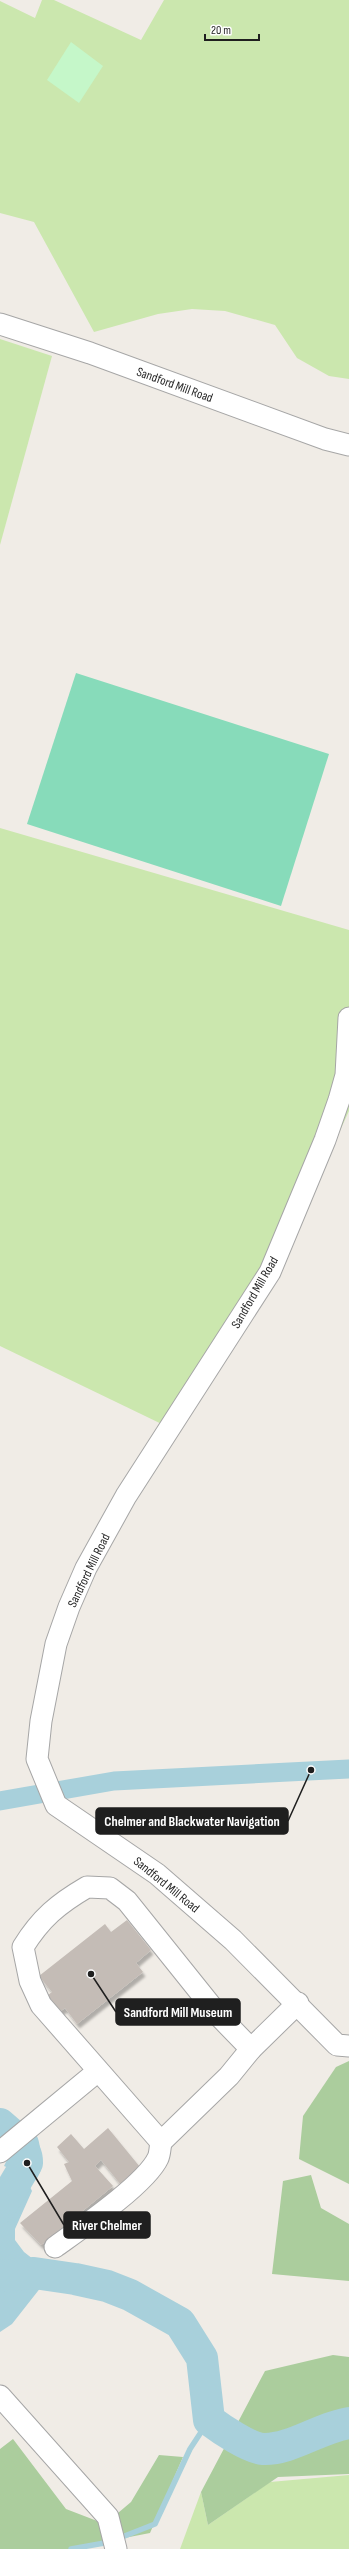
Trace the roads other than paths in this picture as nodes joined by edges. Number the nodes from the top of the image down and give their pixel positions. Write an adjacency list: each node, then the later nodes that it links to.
1 (0, 324): 2 (street, Sandford Mill Road)
2 (349, 445)
3 (349, 1018): 4 (street, Sandford Mill Road)
4 (298, 2003): 5 (street, Sandford Mill Road); 6 (street)
5 (343, 2045)
6 (251, 2049): 7 (street); 8 (street)
7 (98, 2071): 8 (street); 9 (street)
8 (161, 2142): 10 (street)
9 (0, 2152)
10 (55, 2247)
11 (0, 2396): 12 (street)
12 (116, 2549)

